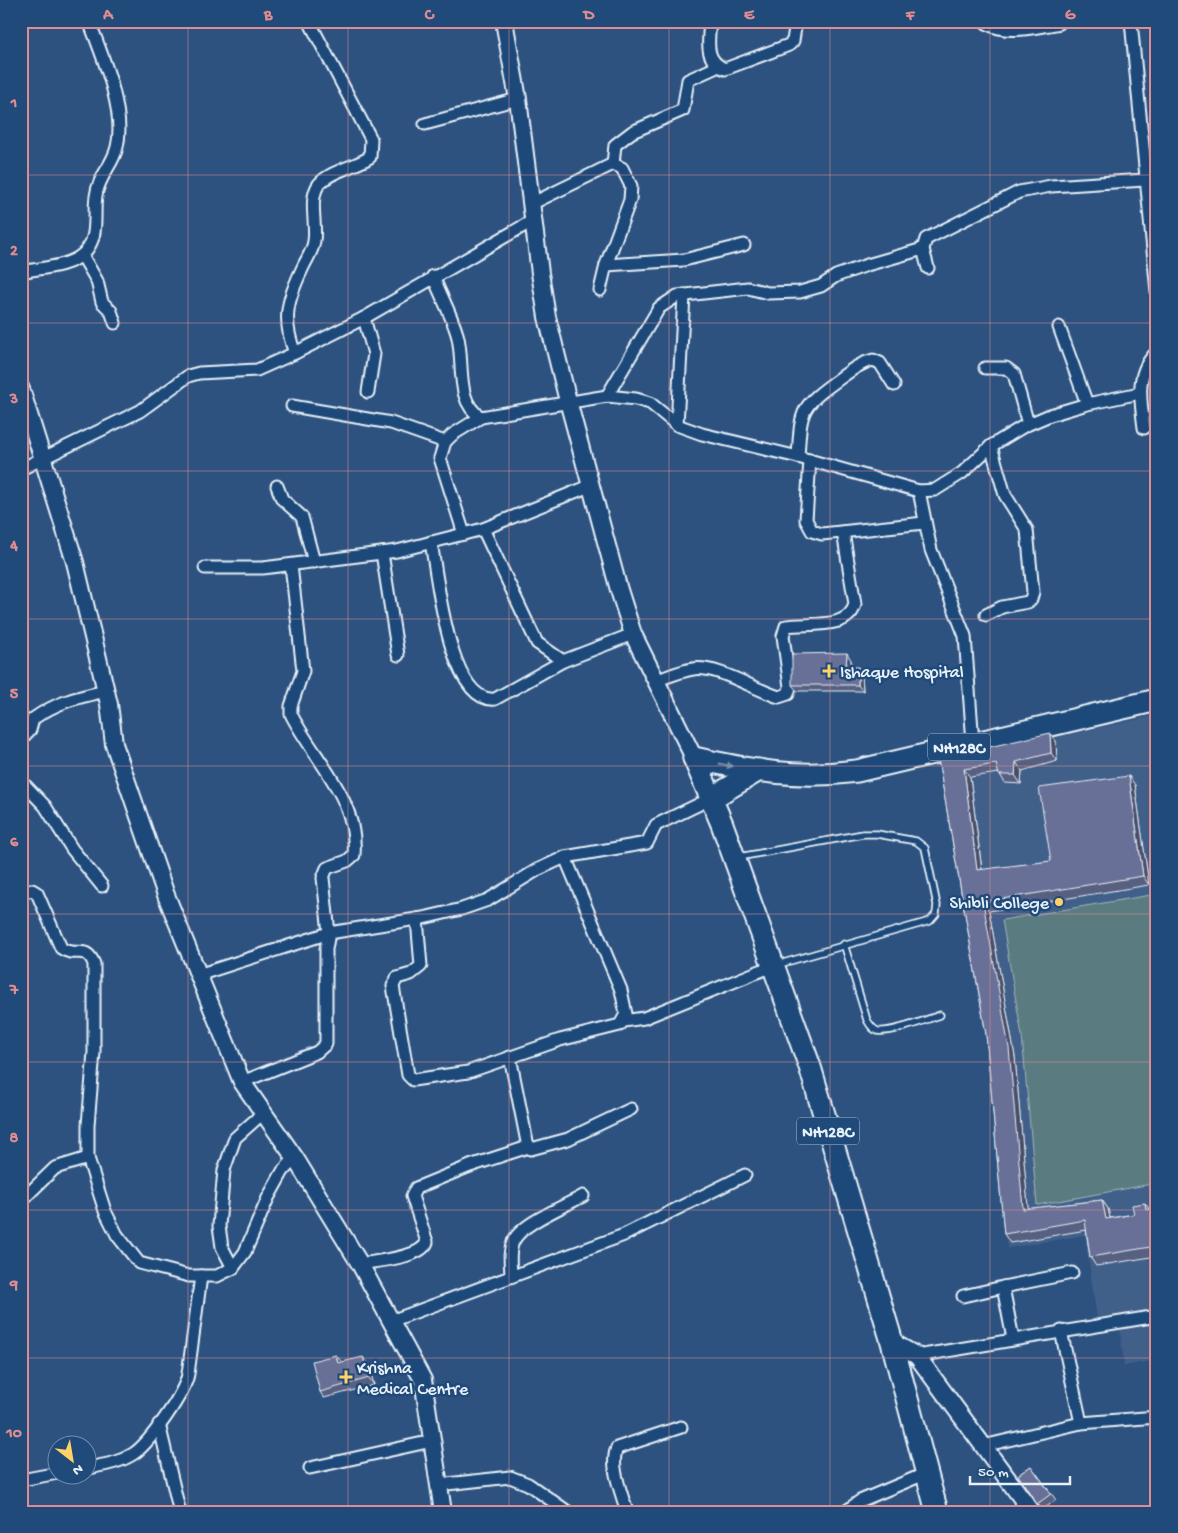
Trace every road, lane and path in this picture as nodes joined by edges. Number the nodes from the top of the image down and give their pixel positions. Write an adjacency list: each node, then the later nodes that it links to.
1 (89, 21): 18 (street)
2 (308, 21): 30 (street)
3 (504, 21): 10 (street)
4 (710, 21): 9 (street)
5 (796, 21): 9 (street)
6 (988, 21): 7 (street)
7 (1058, 21)
8 (1131, 21): 13 (street)
9 (719, 66): 12 (street)
10 (518, 99): 11 (street); 14 (street)
11 (426, 124)
12 (613, 164): 14 (street); 19 (street)
13 (1149, 187): 17 (street); 24 (street)
14 (531, 204): 15 (street)
15 (532, 221): 22 (street); 37 (street)
16 (744, 245): 19 (street)
17 (923, 249): 20 (street); 25 (street)
18 (82, 255): 21 (street); 27 (street)
19 (606, 265): 23 (street)
20 (928, 268)
21 (21, 272)
22 (433, 276): 26 (street); 40 (street)
23 (600, 290)
24 (1157, 292)
25 (684, 295): 36 (street); 42 (street)
26 (364, 318): 30 (street); 34 (street)
27 (115, 323)
28 (1060, 327): 38 (street)
29 (1157, 352): 35 (street)
30 (295, 353): 47 (street)
31 (985, 368): 41 (street)
32 (894, 385): 46 (street)
33 (21, 389): 47 (street)
34 (368, 392)
35 (1140, 394): 38 (street); 43 (street)
36 (607, 396): 37 (street); 42 (street)
37 (568, 401): 40 (street); 51 (street)
38 (1087, 404): 41 (street)
39 (292, 406): 44 (street)
40 (481, 417): 44 (street)
41 (1028, 424): 45 (street)
42 (677, 425): 46 (street)
43 (1144, 428)
44 (445, 442): 56 (street)
45 (991, 446): 52 (street); 62 (street)
46 (798, 457): 48 (street)
47 (43, 458): 49 (street); 67 (street)
48 (810, 460): 52 (street); 55 (street)
49 (21, 469)
50 (277, 486): 59 (street)
51 (592, 486): 54 (street); 63 (street)
52 (919, 491): 53 (street)
53 (924, 523): 55 (street); 70 (street)
54 (483, 529): 56 (street); 65 (street)
55 (843, 532): 66 (street)
56 (464, 534): 57 (street)
57 (431, 542): 58 (street); 65 (street)
58 (382, 553): 59 (street); 64 (street)
59 (314, 562): 60 (street)
60 (291, 565): 61 (street); 80 (street)
61 (205, 568)
62 (986, 615)
63 (633, 634): 65 (street); 66 (street)
64 (398, 655)
65 (563, 661)
66 (655, 681): 71 (street)
67 (106, 690): 69 (street); 83 (street)
68 (1157, 700): 70 (highway, NH128C)
69 (21, 739)
70 (973, 743): 72 (highway, NH128C)
71 (694, 758): 72 (highway, NH128C, one-way to 72); 74 (highway, NH128C)
72 (759, 770): 74 (highway)
73 (21, 781): 77 (street)
74 (712, 798): 75 (street); 76 (highway, NH128C)
75 (565, 858): 79 (street); 85 (street)
76 (734, 858): 81 (lane); 82 (highway, NH128C)
77 (102, 886)
78 (21, 893): 91 (street)
79 (417, 919): 80 (street); 86 (street)
80 (329, 933): 83 (street); 87 (street)
81 (844, 944): 82 (lane); 84 (lane)
82 (775, 965): 85 (street); 107 (highway, NH128C)
83 (198, 975): 87 (street)
84 (940, 1016)
85 (624, 1021): 86 (street)
86 (510, 1057): 90 (street)
87 (242, 1082): 89 (street)
88 (631, 1109): 90 (street)
89 (263, 1113): 92 (street); 97 (street)
90 (528, 1147): 96 (street)
91 (88, 1158): 95 (street); 99 (street)
92 (294, 1158): 96 (street); 97 (street)
93 (745, 1175): 100 (street)
94 (583, 1196): 100 (street)
95 (21, 1200)
96 (360, 1264): 104 (street)
97 (233, 1268): 99 (street)
98 (1072, 1273): 101 (street)
99 (201, 1276): 110 (street)
100 (512, 1276): 104 (street)
101 (1003, 1287): 102 (street); 106 (street)
102 (963, 1296)
103 (1157, 1316): 105 (street)
104 (391, 1321): 113 (street)
105 (1061, 1331): 106 (street); 111 (street)
106 (1013, 1340): 108 (street)
107 (892, 1342): 108 (street); 117 (highway, NH128C)
108 (917, 1356): 114 (street)
109 (1157, 1417): 111 (street)
110 (159, 1424): 115 (street); 121 (street)
111 (1081, 1424): 114 (street)
112 (681, 1427): 124 (street)
113 (432, 1441): 116 (street); 120 (street)
114 (983, 1446): 127 (street)
115 (98, 1466)
116 (310, 1468)
117 (927, 1473): 125 (street); 126 (highway, NH128C)
118 (48, 1475): 119 (street)
119 (21, 1480)
120 (438, 1485): 122 (street); 123 (street)
121 (179, 1509)
122 (443, 1512)
123 (568, 1512)
124 (627, 1512)
125 (845, 1512)
126 (937, 1512)
127 (1032, 1512)

